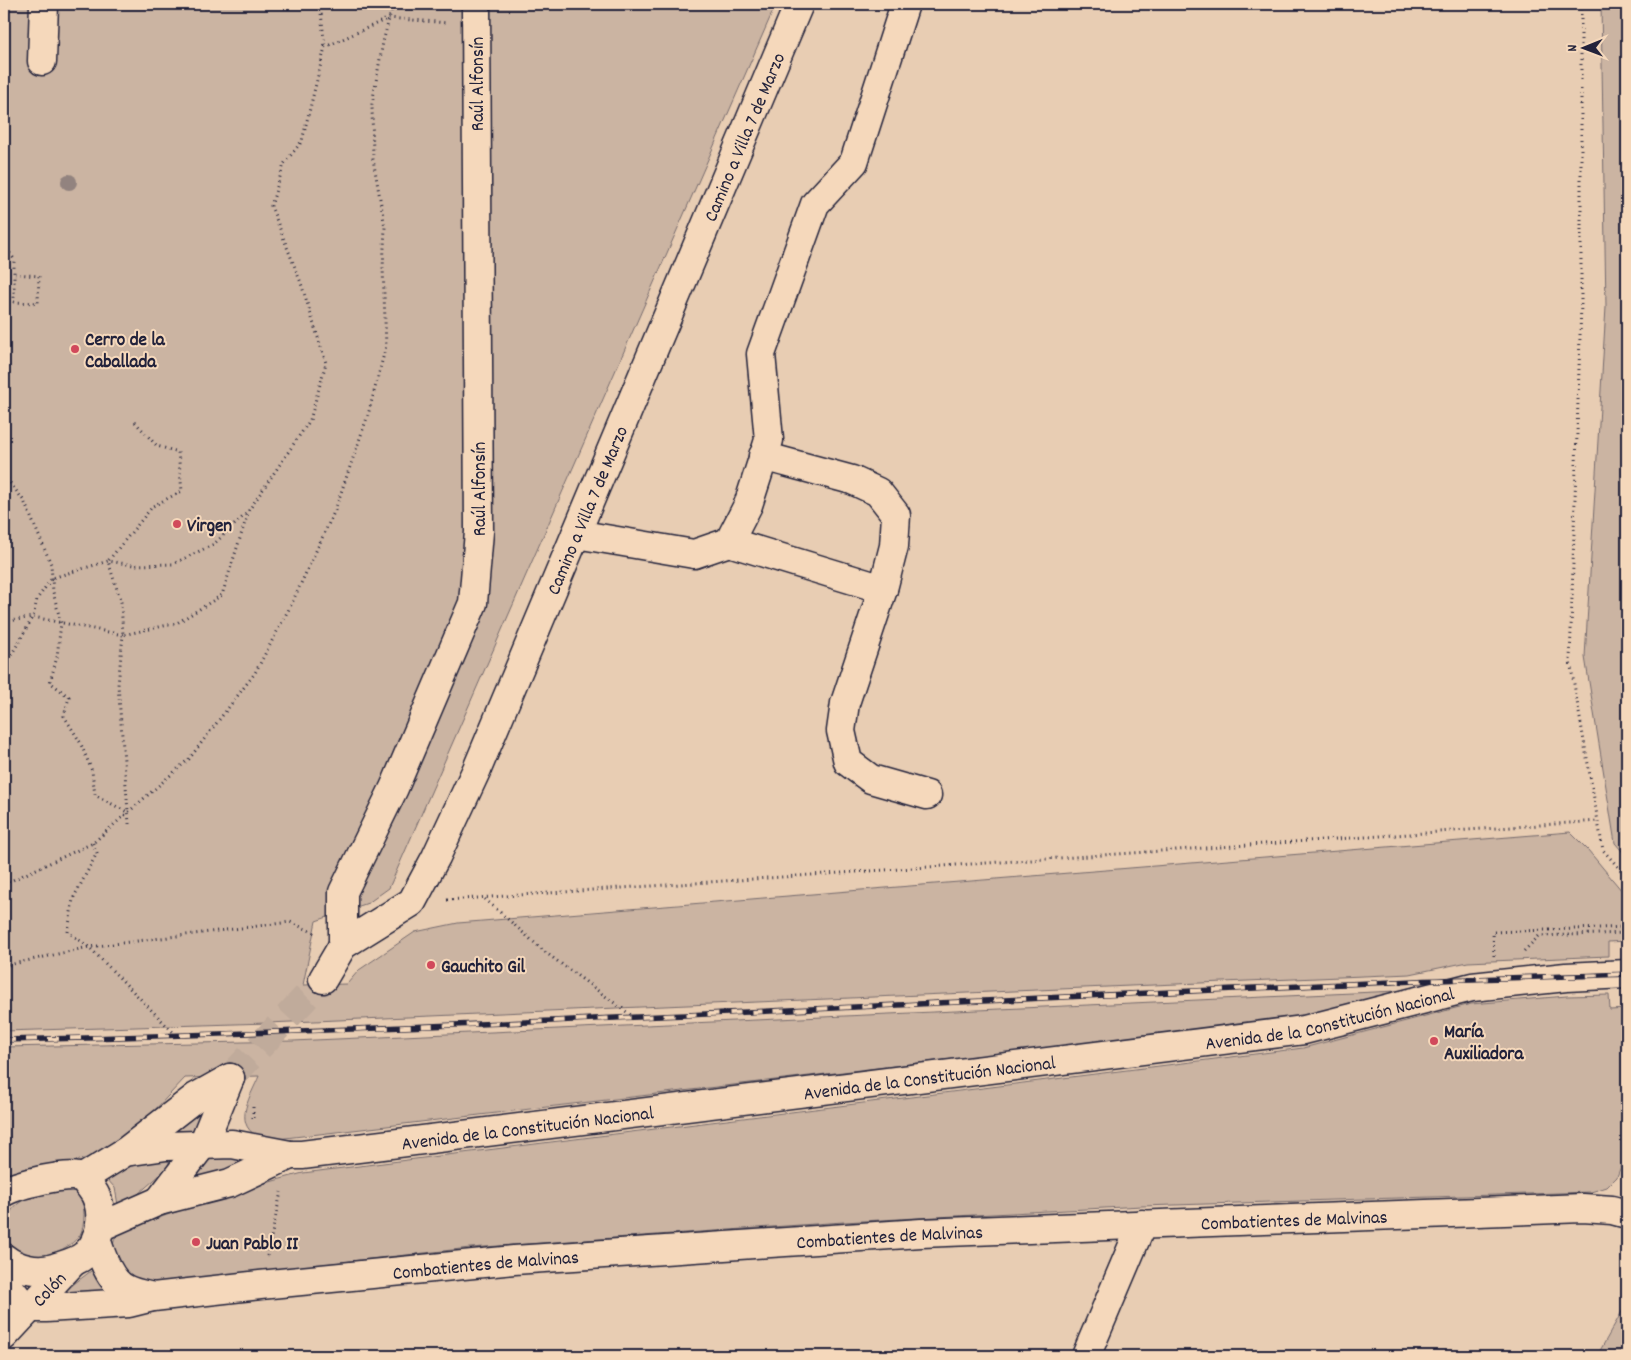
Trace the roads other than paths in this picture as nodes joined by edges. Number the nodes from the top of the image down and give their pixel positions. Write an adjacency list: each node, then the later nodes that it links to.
1 (44, 4): 5 (street)
2 (798, 4): 7 (street, Camino a Villa 7 de Marzo)
3 (905, 4): 6 (street)
4 (476, 14): 11 (street, Raúl Alfonsín)
5 (42, 61)
6 (763, 456): 8 (street); 9 (street)
7 (576, 534): 8 (street); 11 (street, Camino a Villa 7 de Marzo)
8 (729, 542): 9 (street)
9 (882, 589): 10 (street)
10 (927, 795)
11 (343, 945): 13 (street, Camino a Villa 7 de Marzo)
12 (1627, 974): 16 (street, Avenida de la Constitución Nacional)
13 (323, 979)
14 (203, 1144): 15 (street, Avenida de la Constitución Nacional); 15 (street); 16 (street, Avenida de la Constitución Nacional); 19 (street)
15 (125, 1152): 17 (street, Avenida de la Constitución Nacional)
16 (290, 1155): 19 (street, Avenida de la Constitución Nacional)
17 (82, 1178): 18 (street); 22 (street)
18 (4, 1192)
19 (159, 1201): 22 (street, Avenida de la Constitución Nacional)
20 (1627, 1214): 21 (street, Combatientes de Malvinas)
21 (1142, 1224): 25 (street, Combatientes de Malvinas); 28 (street)
22 (98, 1233): 23 (street, Avenida de la Constitución Nacional); 25 (street, Combatientes de Malvinas)
23 (73, 1262): 24 (street, Avenida de la Constitución Nacional); 26 (street, Colón)
24 (4, 1266): 26 (street)
25 (153, 1297): 26 (street, Combatientes de Malvinas)
26 (30, 1308): 27 (street, Colón)
27 (4, 1336)
28 (1086, 1356)

